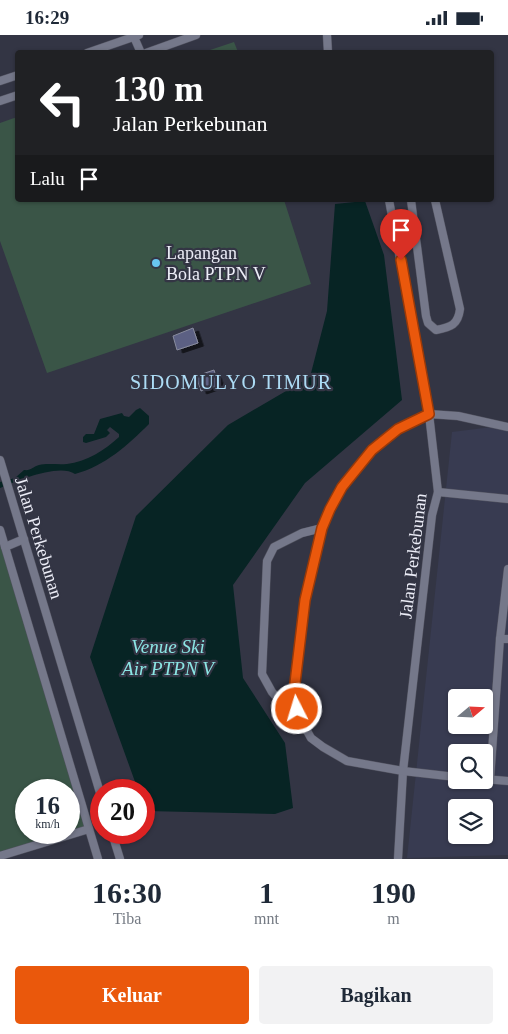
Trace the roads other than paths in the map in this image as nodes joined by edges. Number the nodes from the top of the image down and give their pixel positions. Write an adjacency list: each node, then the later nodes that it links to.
1 (196, 35): 6 (lane)
2 (327, 35): 7 (lane)
3 (137, 36): 4 (lane); 5 (lane)
4 (96, 50)
5 (140, 50)
6 (154, 50)
7 (328, 50)
8 (15, 76): 9 (lane)
9 (0, 81)
10 (15, 96): 11 (lane)
11 (0, 101)
12 (389, 202): 15 (lane, Jalan Perkebunan)
13 (410, 202): 14 (lane)
14 (435, 202)
15 (429, 414): 16 (lane); 18 (lane, Jalan Perkebunan); 20 (lane)
16 (508, 427)
17 (0, 460): 22 (lane, Jalan Perkebunan)
18 (438, 492): 19 (lane); 28 (lane, Jalan Perkebunan)
19 (508, 499)
20 (322, 528): 26 (lane); 26 (lane)
21 (0, 531): 23 (lane, Jalan Perkebunan)
22 (24, 539): 23 (lane); 30 (lane, Jalan Perkebunan)
23 (5, 547): 33 (lane, Jalan Perkebunan)
24 (508, 569): 25 (lane)
25 (504, 639): 27 (lane)
26 (297, 709): 28 (lane)
27 (491, 744)
28 (403, 771): 29 (lane); 38 (lane, Jalan Perkebunan)
29 (448, 776)
30 (96, 779)
31 (493, 780): 32 (lane)
32 (508, 781)
33 (89, 829): 35 (lane); 36 (lane, Jalan Perkebunan)
34 (115, 844): 37 (lane)
35 (0, 856)
36 (98, 859)
37 (120, 859)
38 (398, 859)

